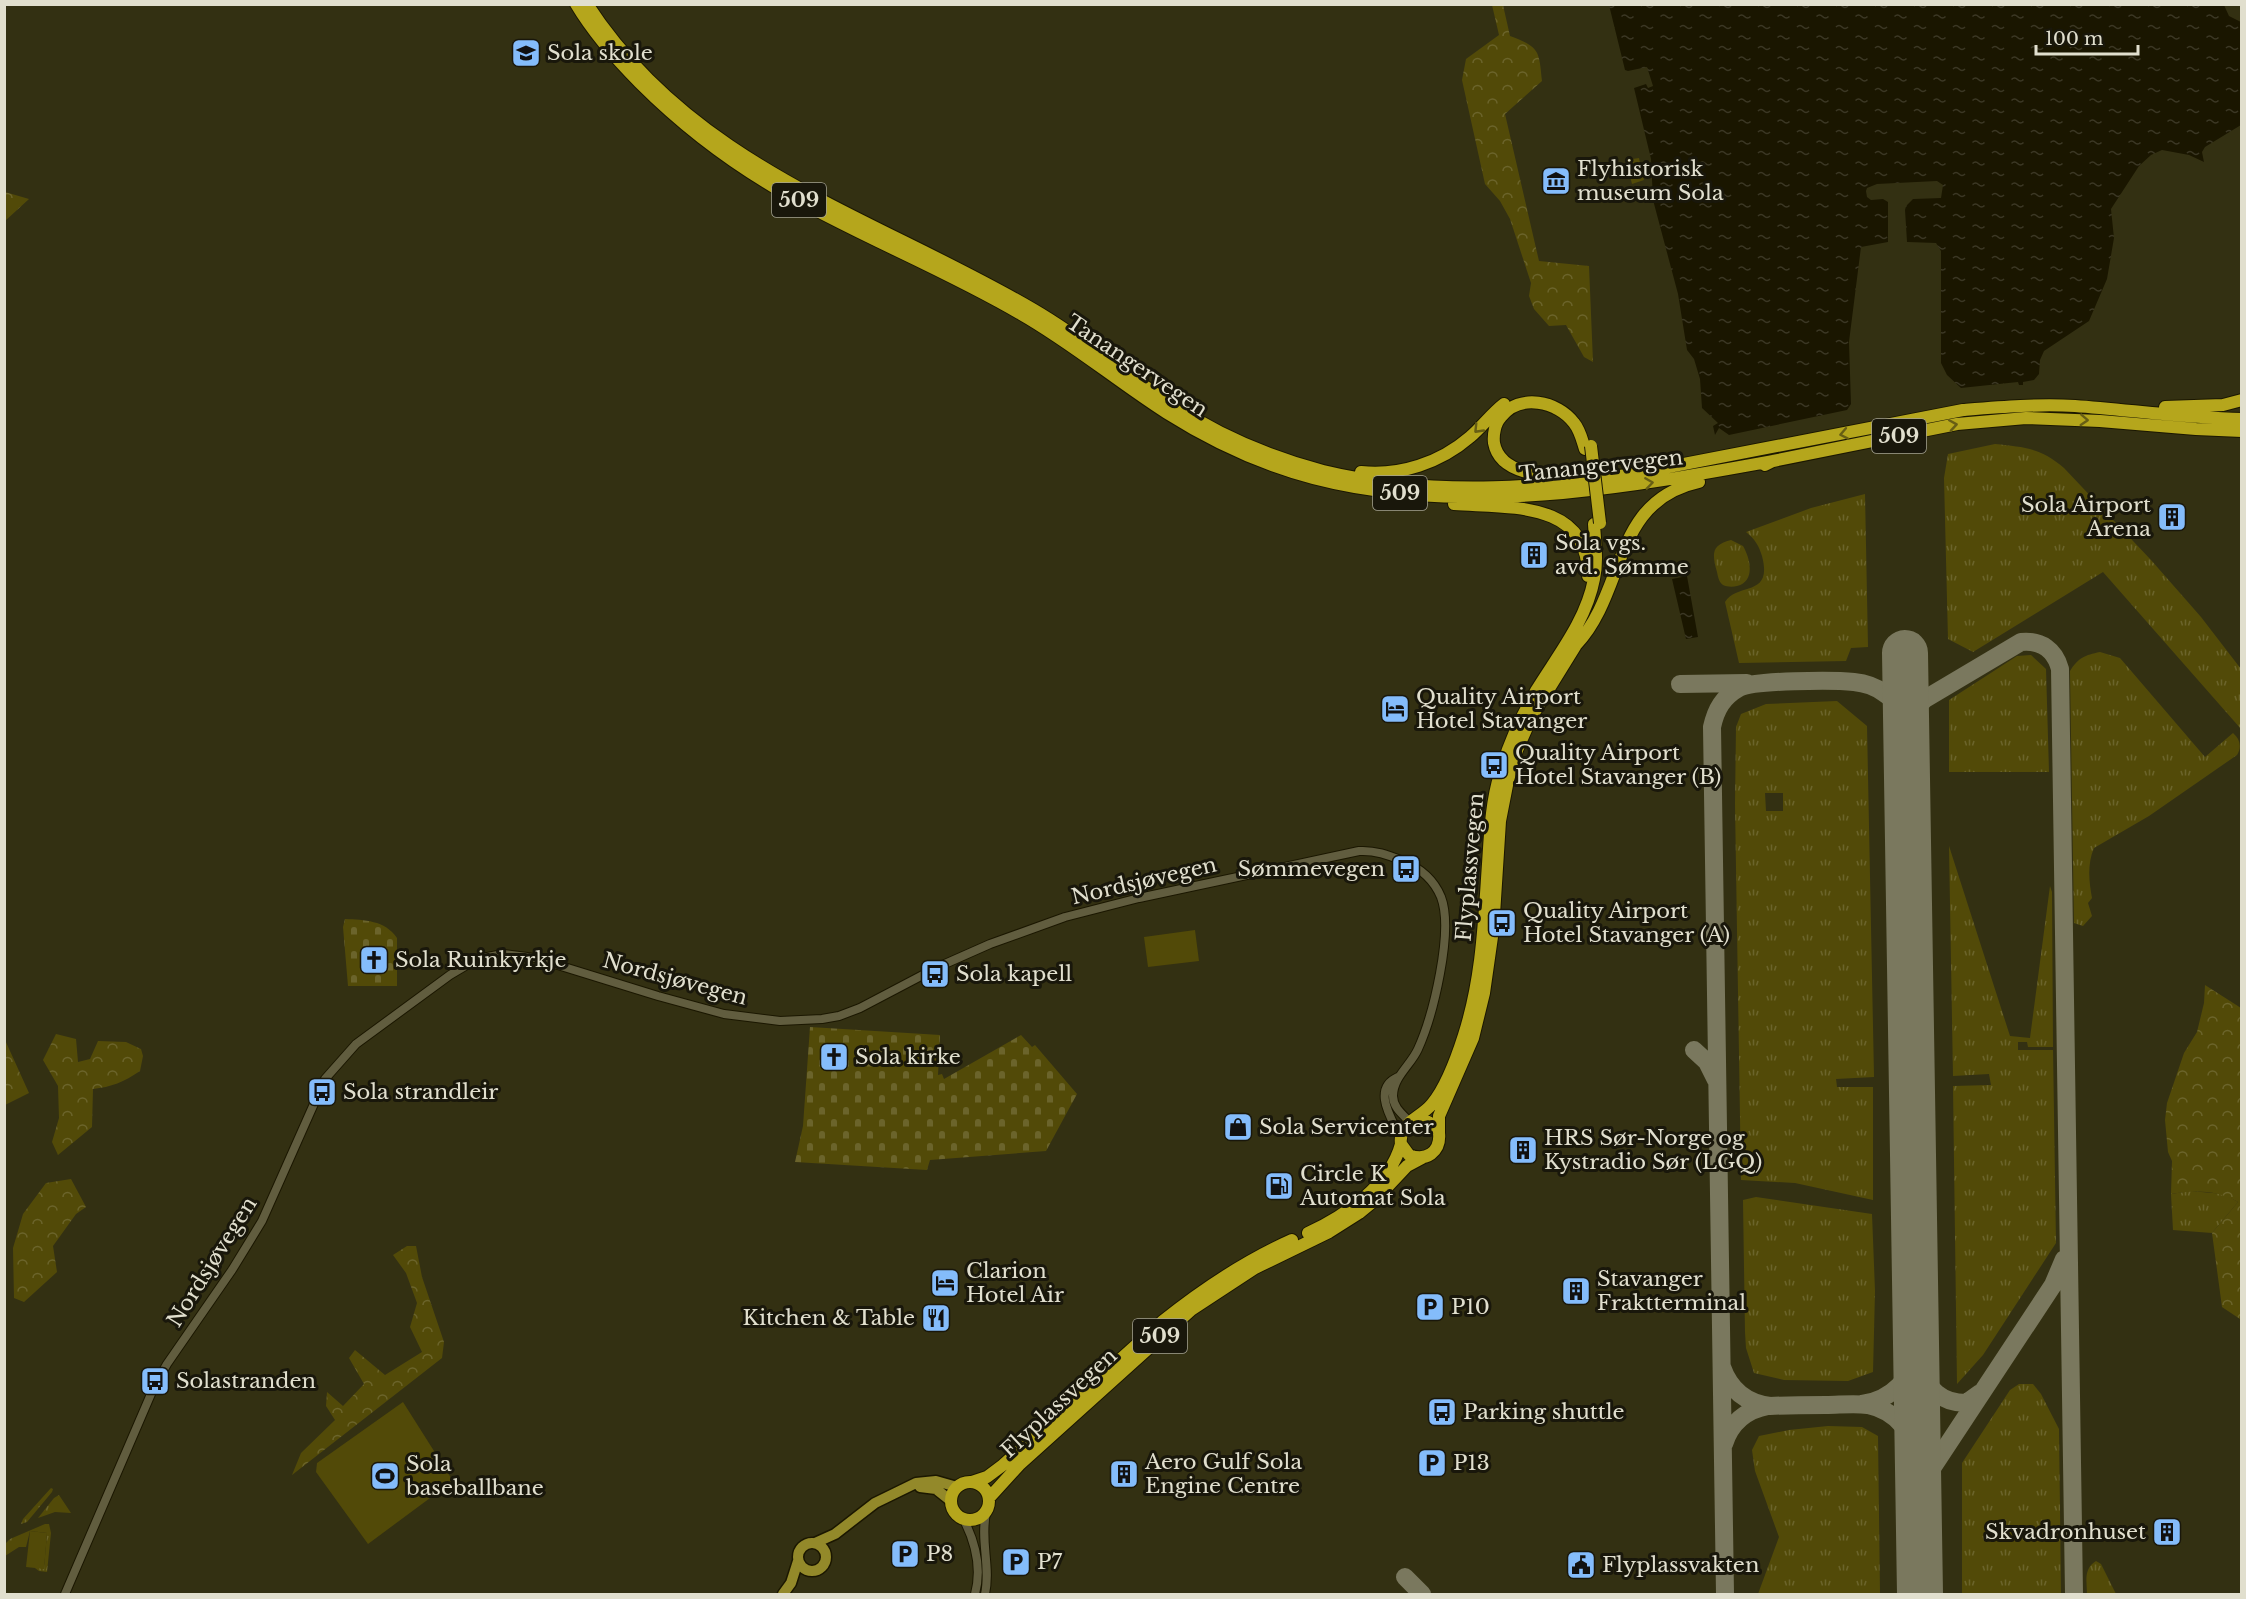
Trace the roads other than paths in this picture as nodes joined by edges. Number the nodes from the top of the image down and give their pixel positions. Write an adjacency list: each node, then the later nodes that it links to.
1 (576, 4): 11 (highway, Tanangervegen / 509)
2 (587, 4): 9 (highway, Tanangervegen / 509)
3 (2241, 400): 4 (highway, 509)
4 (2073, 406): 5 (highway, 509); 10 (highway, 509, one-way to 10)
5 (2241, 419)
6 (2241, 431): 8 (highway, 509, one-way to 6)
7 (1588, 448): 9 (highway, 509, one-way to 9); 10 (highway, 509); 12 (highway, 509)
8 (1773, 461): 11 (highway, Tanangervegen / 509, one-way to 8); 14 (highway, 509)
9 (1291, 462): 10 (highway, Tanangervegen / 509)
10 (1665, 469)
11 (1353, 487): 13 (highway, 509)
12 (1597, 524): 13 (highway, 509); 14 (highway, 509)
13 (1578, 622): 16 (highway, Flyplassvegen / 509)
14 (1576, 645): 17 (highway, Flyplassvegen / 509)
15 (1398, 1077): 16 (street, Nordsjøvegen); 18 (street, Nordsjøvegen); 33 (street, Nordsjøvegen)
16 (1412, 1121): 17 (highway); 18 (highway, Flyplassvegen / 509)
17 (1439, 1133): 19 (highway, Flyplassvegen / 509)
18 (1400, 1141): 19 (highway); 20 (highway, Flyplassvegen / 509)
19 (1422, 1158): 23 (highway, Flyplassvegen / 509)
20 (972, 1482): 22 (highway, 509); 23 (highway)
21 (907, 1487): 22 (main road); 24 (main road); 27 (main road)
22 (957, 1487): 24 (highway)
23 (989, 1498): 25 (highway)
24 (951, 1501): 26 (highway)
25 (986, 1513): 26 (highway); 36 (street)
26 (964, 1520): 35 (street)
27 (835, 1534): 28 (main road); 29 (main road)
28 (815, 1543): 29 (main road); 30 (main road)
29 (826, 1555): 31 (main road)
30 (798, 1561): 31 (main road); 32 (main road)
31 (813, 1571): 32 (main road)
32 (791, 1583): 34 (main road)
33 (65, 1594)
34 (783, 1594)
35 (975, 1594)
36 (985, 1594)

